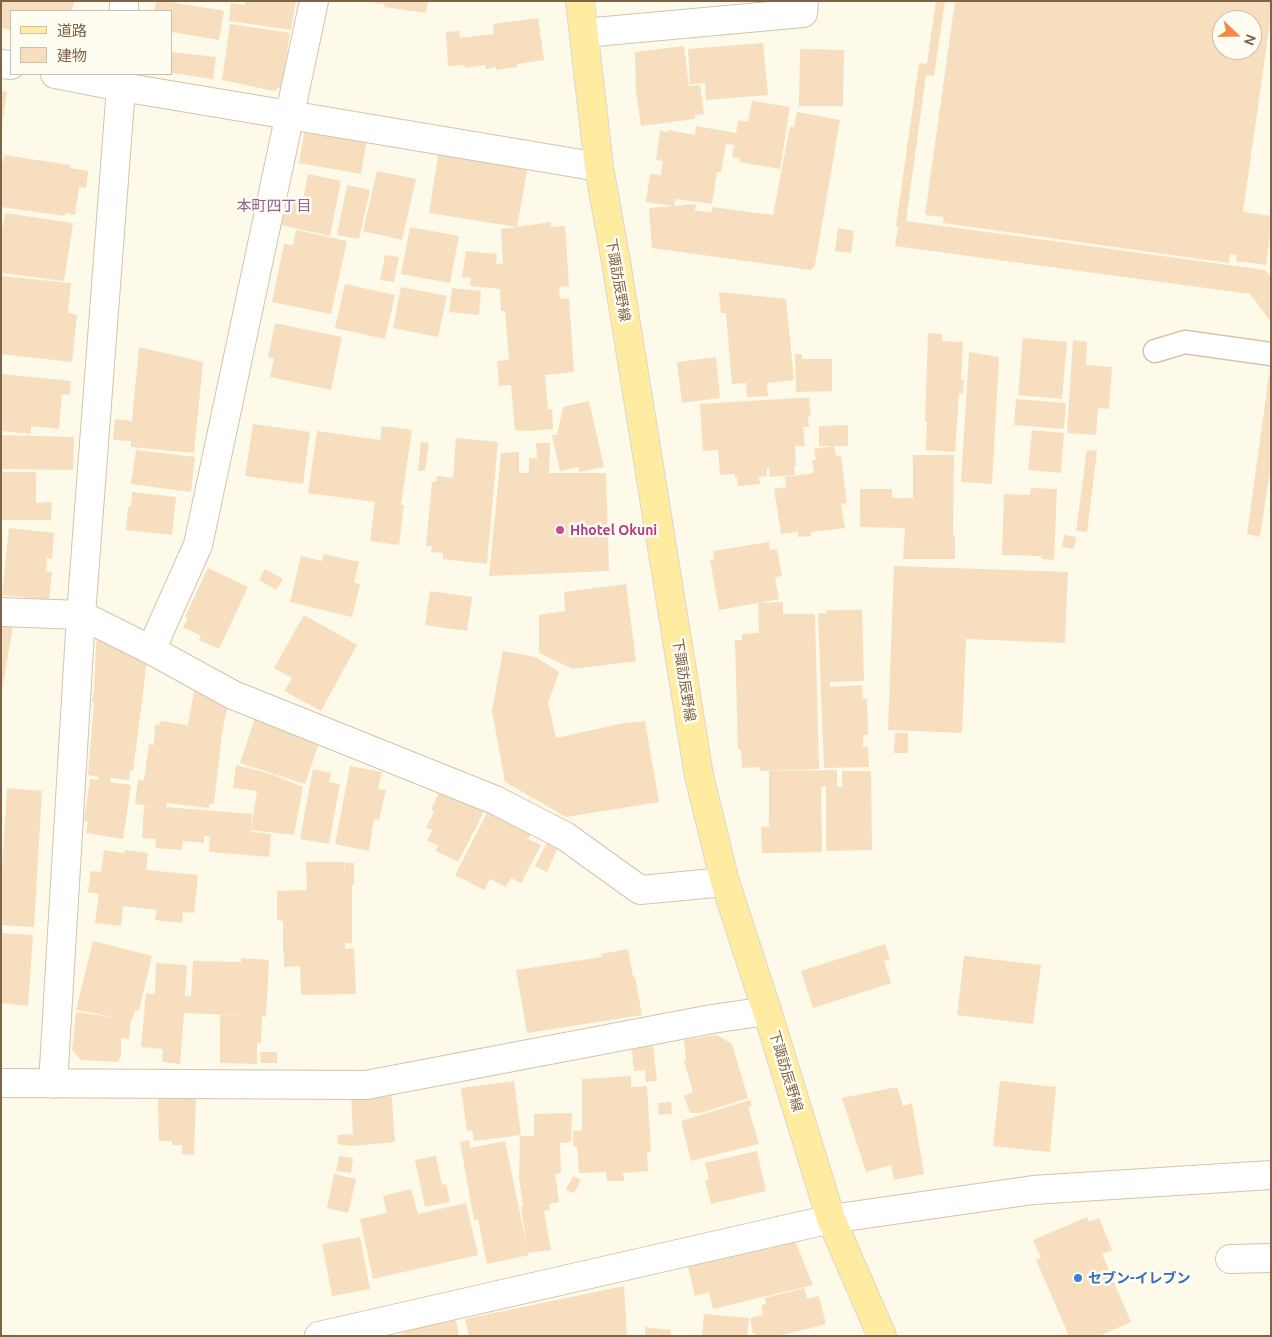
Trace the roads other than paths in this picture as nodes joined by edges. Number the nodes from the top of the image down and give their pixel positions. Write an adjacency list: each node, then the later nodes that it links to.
1 (314, 1): 7 (street)
2 (580, 1): 4 (main road, 下諏訪辰野線)
3 (804, 1): 4 (street)
4 (584, 33): 8 (main road, 下諏訪辰野線)
5 (65, 75): 6 (street)
6 (122, 80): 7 (street); 12 (street)
7 (290, 114): 8 (street); 13 (street)
8 (598, 167): 14 (main road, 下諏訪辰野線)
9 (1154, 351): 10 (lane)
10 (1271, 354)
11 (1, 612): 12 (street)
12 (81, 615): 13 (street); 17 (street)
13 (151, 650): 14 (street)
14 (725, 882): 15 (main road, 下諏訪辰野線)
15 (767, 1011): 17 (street); 19 (main road, 下諏訪辰野線)
16 (1, 1083): 17 (street)
17 (53, 1084)
18 (1271, 1175): 19 (street)
19 (832, 1219): 22 (street); 23 (main road, 下諏訪辰野線)
20 (1271, 1258): 21 (street)
21 (1230, 1259)
22 (319, 1336)
23 (882, 1336)

